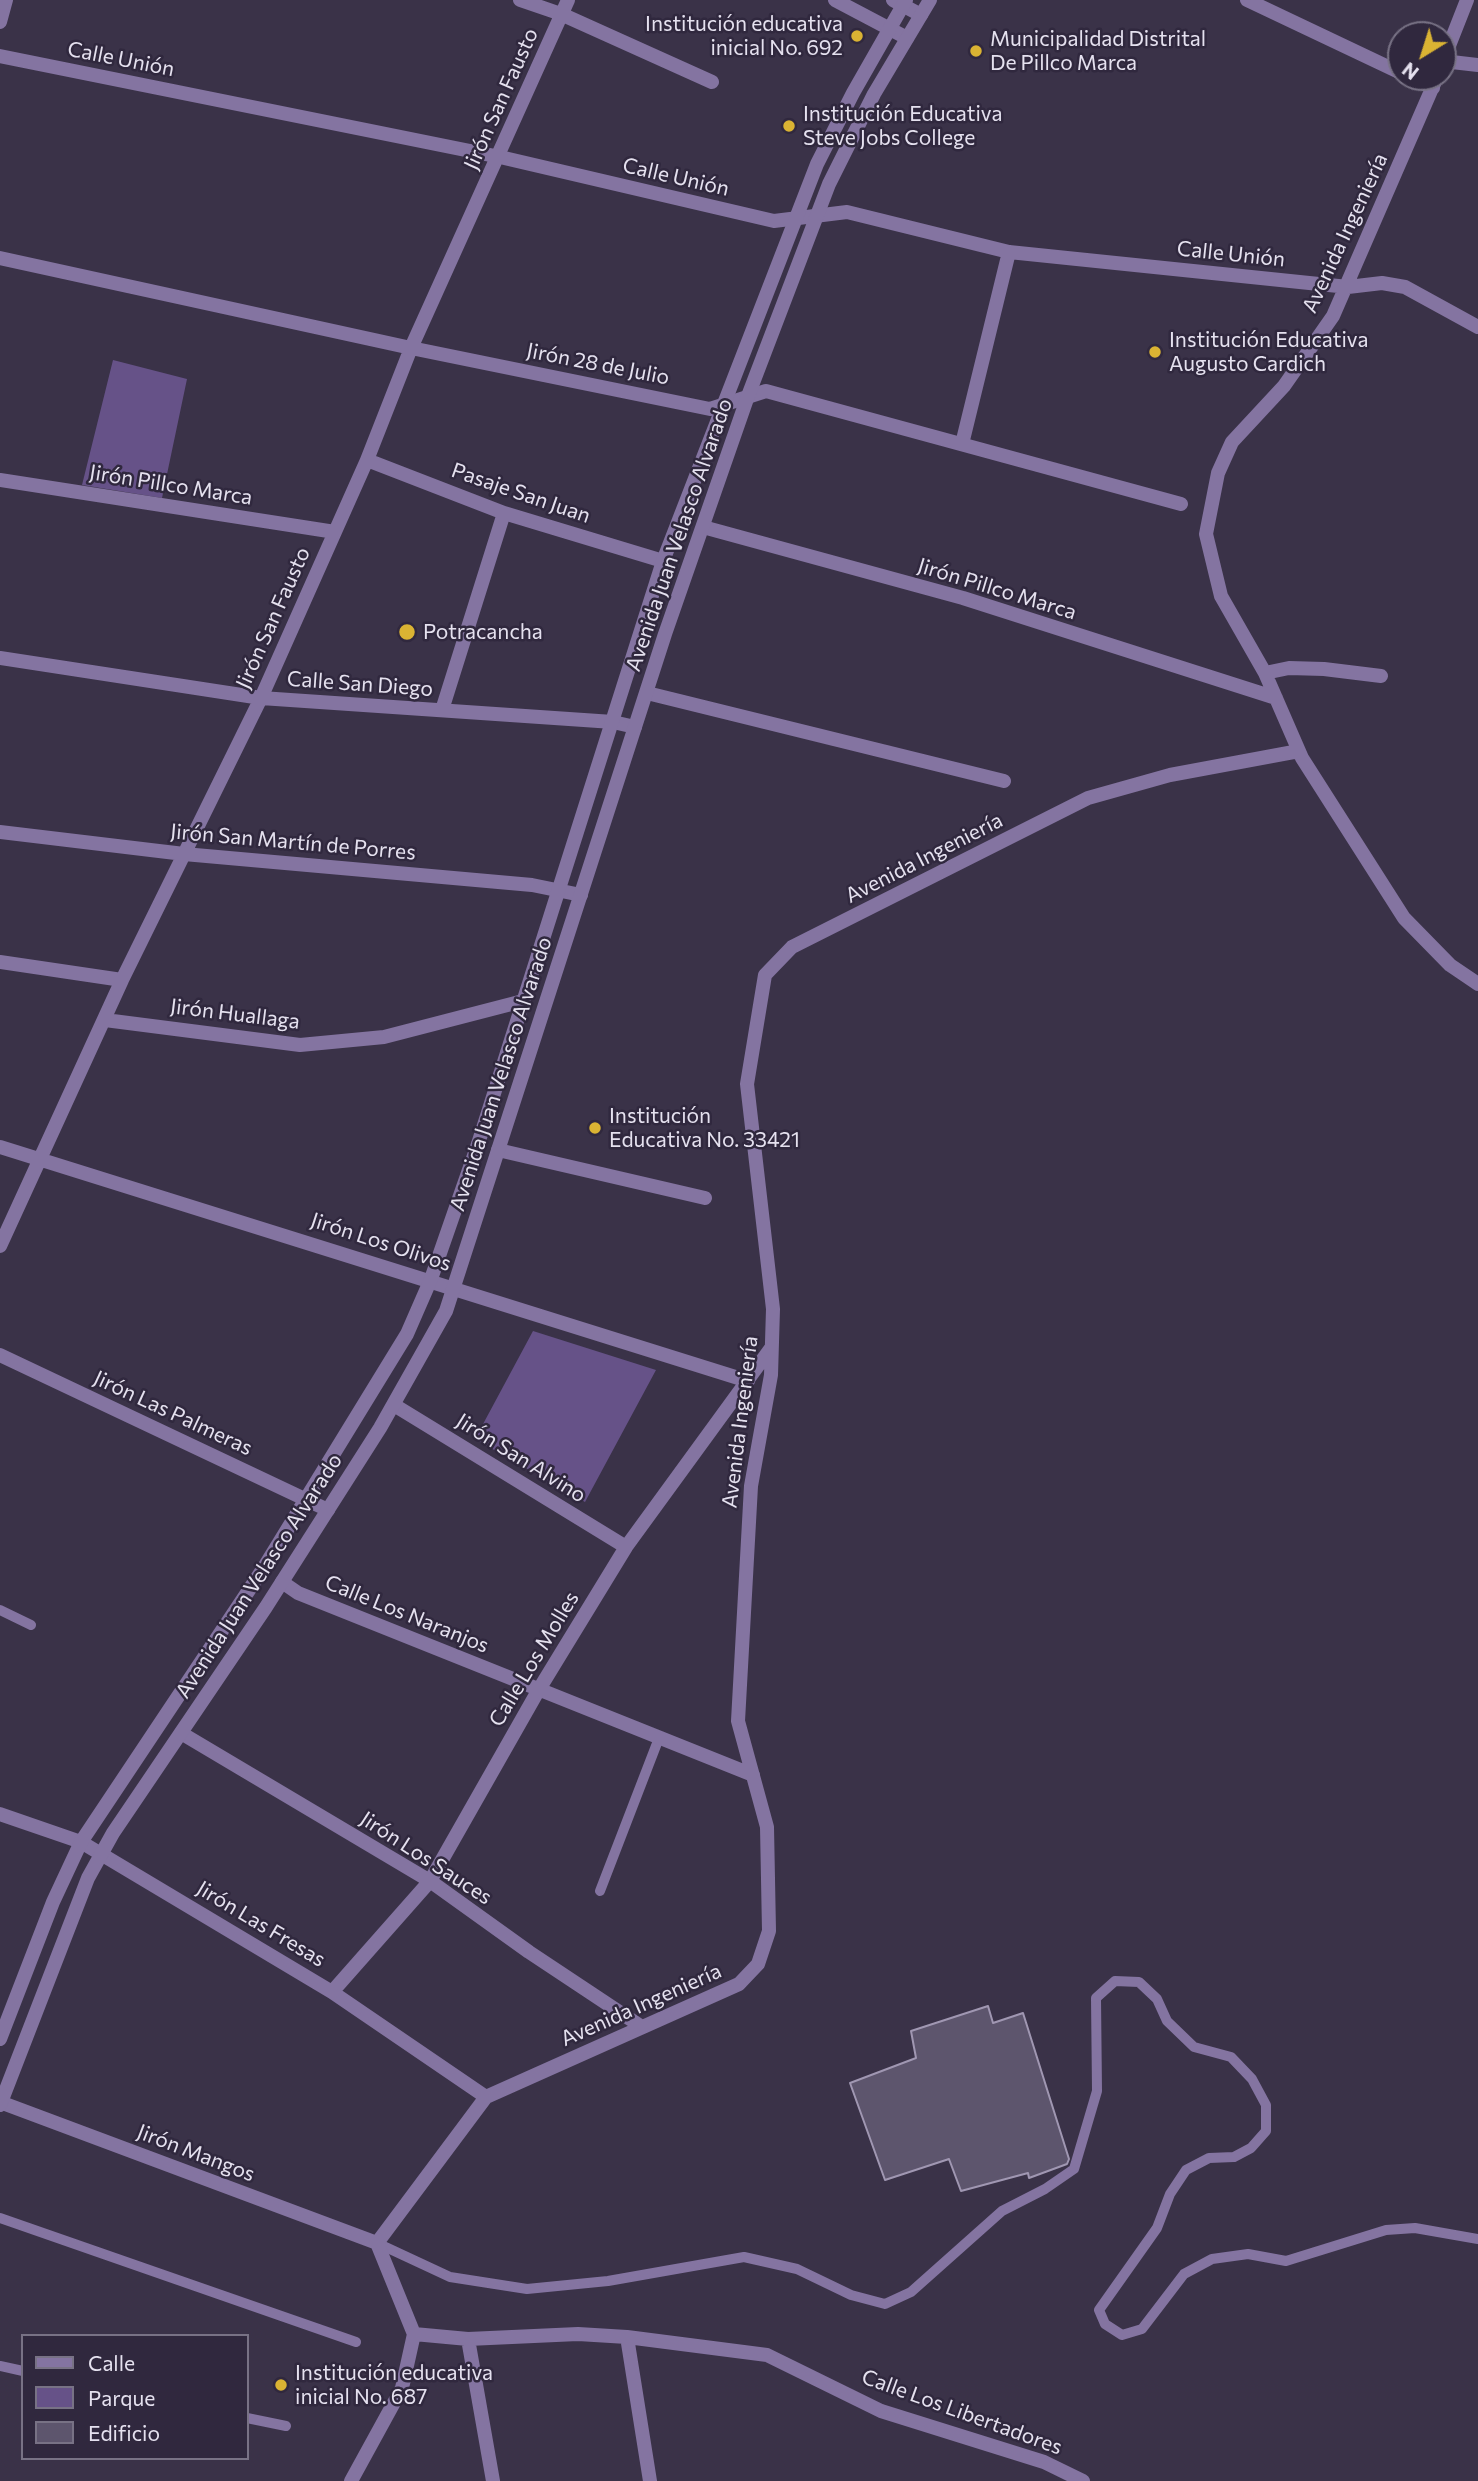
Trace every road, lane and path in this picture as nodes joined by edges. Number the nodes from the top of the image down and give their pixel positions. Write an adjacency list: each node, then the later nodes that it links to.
1 (6, 0): 11 (street)
2 (520, 0): 9 (street)
3 (568, 0): 9 (street, Jirón San Fausto)
4 (835, 0): 13 (street)
5 (930, 0): 10 (street, Avenida Juan Velasco Alvarado)
6 (1247, 0): 18 (street)
7 (1467, 0): 12 (street)
8 (901, 2): 10 (street); 13 (street, Avenida Juan Velasco Alvarado)
9 (561, 14): 19 (street); 21 (street, Jirón San Fausto)
10 (921, 15): 14 (street, Avenida Juan Velasco Alvarado)
11 (0, 22)
12 (1457, 25)
13 (889, 29): 14 (street); 23 (street, Avenida Juan Velasco Alvarado)
14 (907, 38): 22 (street, Avenida Juan Velasco Alvarado)
15 (0, 56): 21 (street, Calle Unión)
16 (1457, 63): 17 (street)
17 (1478, 65)
18 (1387, 66)
19 (712, 82)
20 (1431, 91): 26 (street, Avenida Ingeniería)
21 (500, 157): 23 (street, Calle Unión); 28 (street, Jirón San Fausto)
22 (818, 215): 23 (street, Calle Unión); 24 (street, Calle Unión); 29 (street, Avenida Juan Velasco Alvarado)
23 (798, 217): 30 (street, Avenida Juan Velasco Alvarado)
24 (1009, 252): 26 (street, Calle Unión); 31 (street)
25 (0, 258): 28 (street, Jirón 28 de Julio)
26 (1348, 287): 27 (street, Calle Unión); 40 (street, Avenida Ingeniería)
27 (1478, 327)
28 (411, 348): 30 (street, Jirón 28 de Julio); 32 (street, Jirón San Fausto)
29 (748, 396): 30 (street, Jirón 28 de Julio); 31 (street, Jirón 28 de Julio); 36 (street, Avenida Juan Velasco Alvarado)
30 (722, 405): 38 (street, Avenida Juan Velasco Alvarado)
31 (962, 444): 34 (street, Jirón 28 de Julio)
32 (367, 460): 35 (street, Pasaje San Juan); 37 (street, Jirón San Fausto)
33 (0, 480): 37 (street, Jirón Pillco Marca)
34 (1181, 504)
35 (504, 513): 38 (street, Pasaje San Juan); 45 (street)
36 (702, 527): 42 (street, Avenida Juan Velasco Alvarado); 44 (street, Jirón Pillco Marca)
37 (335, 532): 43 (street, Jirón San Fausto)
38 (663, 561): 46 (street, Avenida Juan Velasco Alvarado)
39 (0, 659): 43 (street, Calle San Diego)
40 (1265, 673): 41 (street); 44 (street, Avenida Ingeniería)
41 (1381, 676)
42 (647, 693): 47 (street, Avenida Juan Velasco Alvarado); 49 (street)
43 (261, 698): 45 (street, Calle San Diego); 51 (street, Jirón San Fausto)
44 (1276, 698): 48 (street, Avenida Ingeniería)
45 (442, 710): 46 (street, Calle San Diego)
46 (613, 722): 47 (street, Calle San Diego); 52 (street, Avenida Juan Velasco Alvarado)
47 (635, 727): 53 (street, Avenida Juan Velasco Alvarado)
48 (1299, 751): 56 (street); 66 (street, Avenida Ingeniería)
49 (1004, 781)
50 (0, 832): 51 (street, Jirón San Martín de Porres)
51 (184, 854): 52 (street, Jirón San Martín de Porres); 55 (street, Jirón San Fausto)
52 (559, 889): 53 (street, Jirón San Martín de Porres); 57 (street, Avenida Juan Velasco Alvarado)
53 (581, 895): 60 (street, Avenida Juan Velasco Alvarado)
54 (0, 962): 55 (street)
55 (122, 980): 58 (street, Jirón San Fausto)
56 (1478, 984)
57 (523, 1001): 58 (street, Jirón Huallaga); 64 (street, Avenida Juan Velasco Alvarado)
58 (105, 1020): 61 (street, Jirón San Fausto)
59 (0, 1147): 61 (street, Jirón Los Olivos)
60 (498, 1150): 62 (street); 65 (street, Avenida Juan Velasco Alvarado)
61 (41, 1159): 63 (street, Jirón San Fausto); 64 (street, Jirón Los Olivos)
62 (705, 1198)
63 (0, 1246)
64 (431, 1279): 65 (street, Jirón Los Olivos); 70 (street, Avenida Juan Velasco Alvarado)
65 (454, 1287): 68 (street, Jirón Los Olivos); 69 (street, Avenida Juan Velasco Alvarado)
66 (772, 1347): 68 (street, Calle Los Molles); 79 (street, Avenida Ingeniería)
67 (0, 1355): 70 (street, Jirón Las Palmeras)
68 (748, 1381): 72 (street, Calle Los Molles)
69 (394, 1405): 71 (street, Avenida Juan Velasco Alvarado); 72 (street, Jirón San Alvino)
70 (306, 1498): 71 (street, Jirón Las Palmeras); 81 (street, Avenida Juan Velasco Alvarado)
71 (328, 1510): 73 (street, Avenida Juan Velasco Alvarado)
72 (626, 1548): 76 (street, Calle Los Molles)
73 (282, 1582): 76 (street, Calle Los Naranjos); 77 (street, Avenida Juan Velasco Alvarado)
74 (0, 1610): 75 (lane)
75 (31, 1625)
76 (538, 1690): 78 (street, Calle Los Naranjos); 83 (street, Calle Los Molles)
77 (181, 1734): 82 (street, Avenida Juan Velasco Alvarado); 83 (street, Jirón Los Sauces)
78 (659, 1738): 79 (street, Calle Los Naranjos); 84 (lane)
79 (753, 1775): 86 (street, Avenida Ingeniería)
80 (0, 1814): 81 (street, Jirón Las Fresas)
81 (81, 1842): 82 (street, Jirón Las Fresas); 87 (street, Avenida Juan Velasco Alvarado)
82 (101, 1854): 85 (street, Jirón Las Fresas); 89 (street, Avenida Juan Velasco Alvarado)
83 (430, 1881): 85 (street, Calle Los Molles); 86 (street, Jirón Los Sauces)
84 (600, 1891)
85 (332, 1992): 88 (street, Jirón Las Fresas)
86 (642, 2027): 88 (street, Avenida Ingeniería)
87 (0, 2039)
88 (486, 2097): 92 (street, Avenida Ingeniería)
89 (0, 2103): 92 (street, Jirón Mangos)
90 (0, 2218): 96 (lane)
91 (1478, 2239): 92 (lane)
92 (377, 2243): 93 (street)
93 (414, 2334): 95 (street, Calle Los Libertadores); 101 (street)
94 (627, 2337): 95 (street, Calle Los Libertadores); 103 (street); 104 (street, Calle Los Libertadores)
95 (468, 2339): 102 (street)
96 (356, 2342)
97 (0, 2366): 98 (lane)
98 (21, 2371)
99 (248, 2418): 100 (lane)
100 (286, 2426)
101 (351, 2481)
102 (493, 2481)
103 (650, 2481)
104 (1083, 2481)

